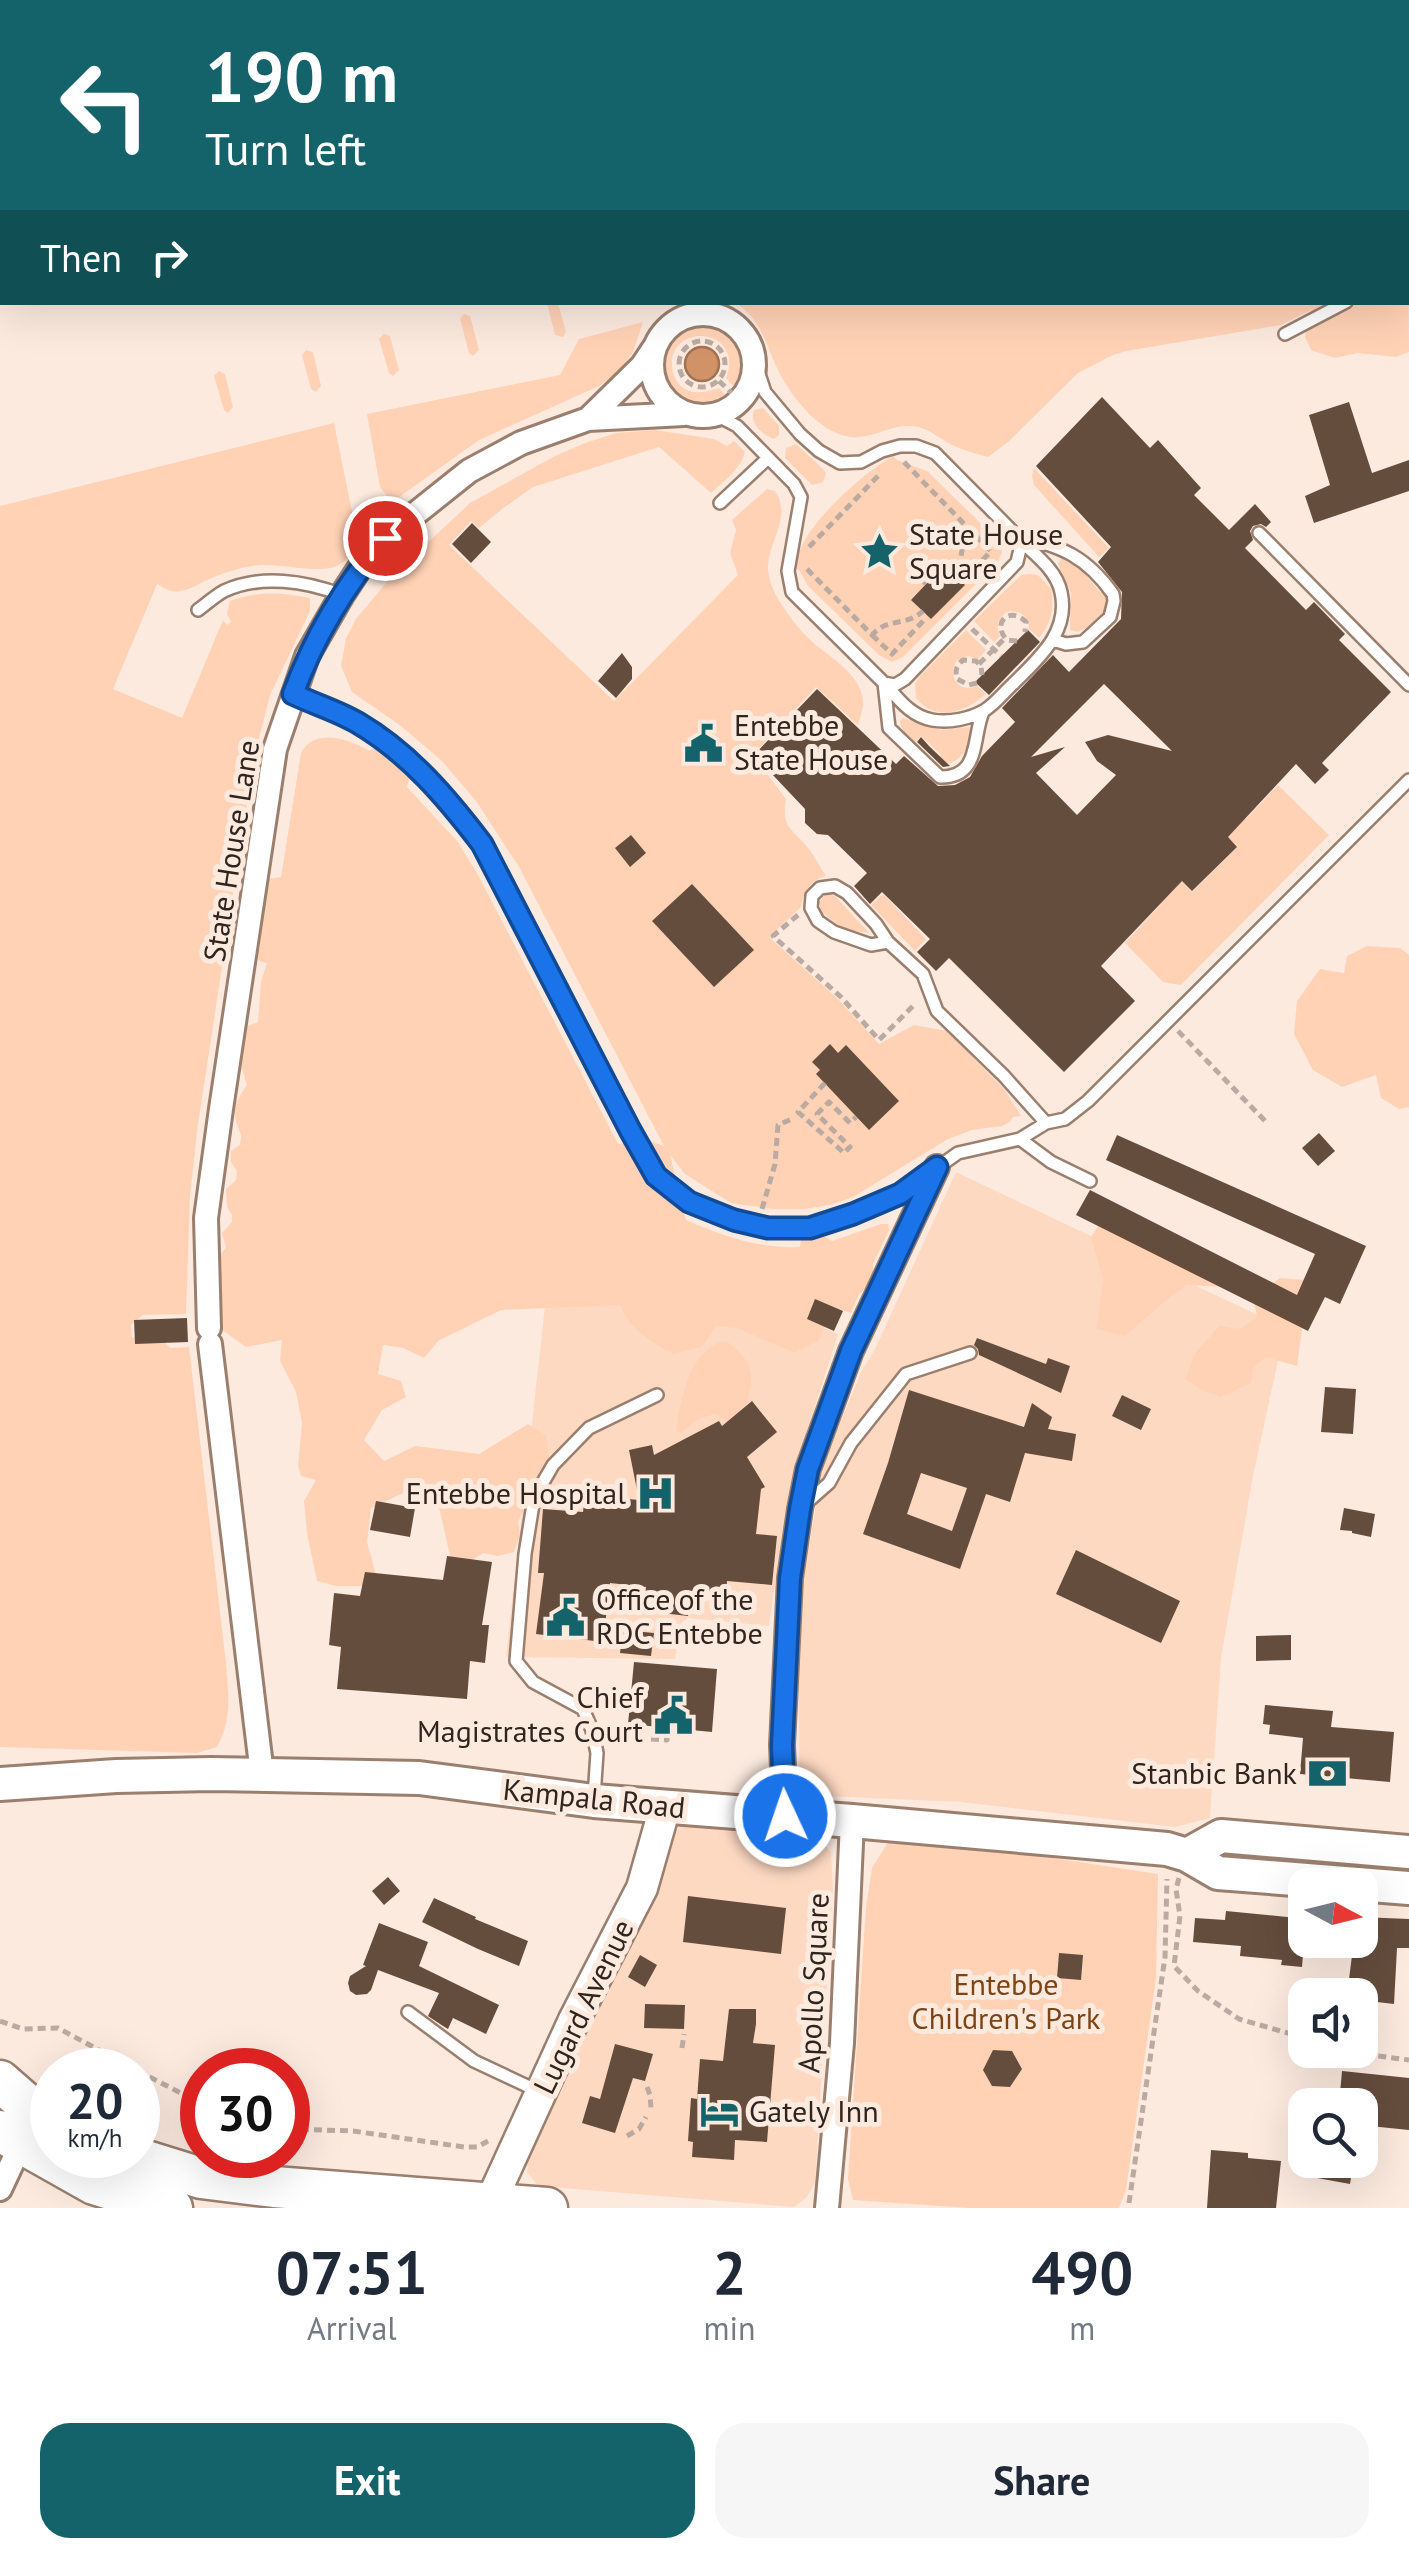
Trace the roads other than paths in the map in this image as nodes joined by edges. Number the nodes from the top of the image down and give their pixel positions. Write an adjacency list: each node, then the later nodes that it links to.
1 (1340, 305): 2 (lane)
2 (1285, 334)
3 (654, 348): 4 (street); 5 (street); 7 (street)
4 (754, 358): 6 (street); 11 (lane)
5 (684, 414): 6 (street); 7 (street)
6 (716, 415): 8 (lane)
7 (588, 419): 12 (street, State House Lane)
8 (768, 458): 9 (lane); 15 (lane)
9 (720, 503)
10 (1259, 533): 16 (lane)
11 (1015, 534): 14 (lane); 14 (lane); 15 (lane)
12 (342, 595): 13 (lane); 17 (street, State House Lane)
13 (198, 610)
14 (1053, 640): 18 (lane)
15 (884, 683): 18 (lane); 18 (lane)
16 (1409, 685)
17 (293, 694): 23 (lane); 28 (street, State House Lane)
18 (983, 712)
19 (1409, 780): 21 (lane)
20 (888, 942): 20 (lane); 21 (lane)
21 (1046, 1123): 22 (lane)
22 (1020, 1139): 23 (lane); 24 (lane)
23 (937, 1167): 27 (street)
24 (1090, 1182)
25 (970, 1353): 27 (lane)
26 (658, 1395): 30 (lane)
27 (800, 1509): 32 (street)
28 (262, 1774): 29 (main road, Kampala Road); 30 (main road, Kampala Road)
29 (0, 1784)
30 (594, 1802): 31 (main road, Kampala Road)
31 (666, 1807): 32 (main road, Kampala Road); 39 (street, Lugard Avenue)
32 (785, 1816): 33 (main road, Kampala Road)
33 (852, 1820): 34 (main road, Kampala Road); 47 (street, Apollo Square)
34 (1177, 1851): 35 (main road, Kampala Road); 36 (main road, Kampala Road)
35 (1409, 1852)
36 (1409, 1888)
37 (408, 2012): 39 (lane)
38 (0, 2081): 40 (highway)
39 (542, 2092): 44 (street, Lugard Avenue)
40 (30, 2106)
41 (10, 2137): 43 (street); 45 (highway)
42 (160, 2165): 44 (highway)
43 (0, 2189)
44 (490, 2206): 46 (highway)
45 (172, 2208)
46 (547, 2208)
47 (827, 2208)

